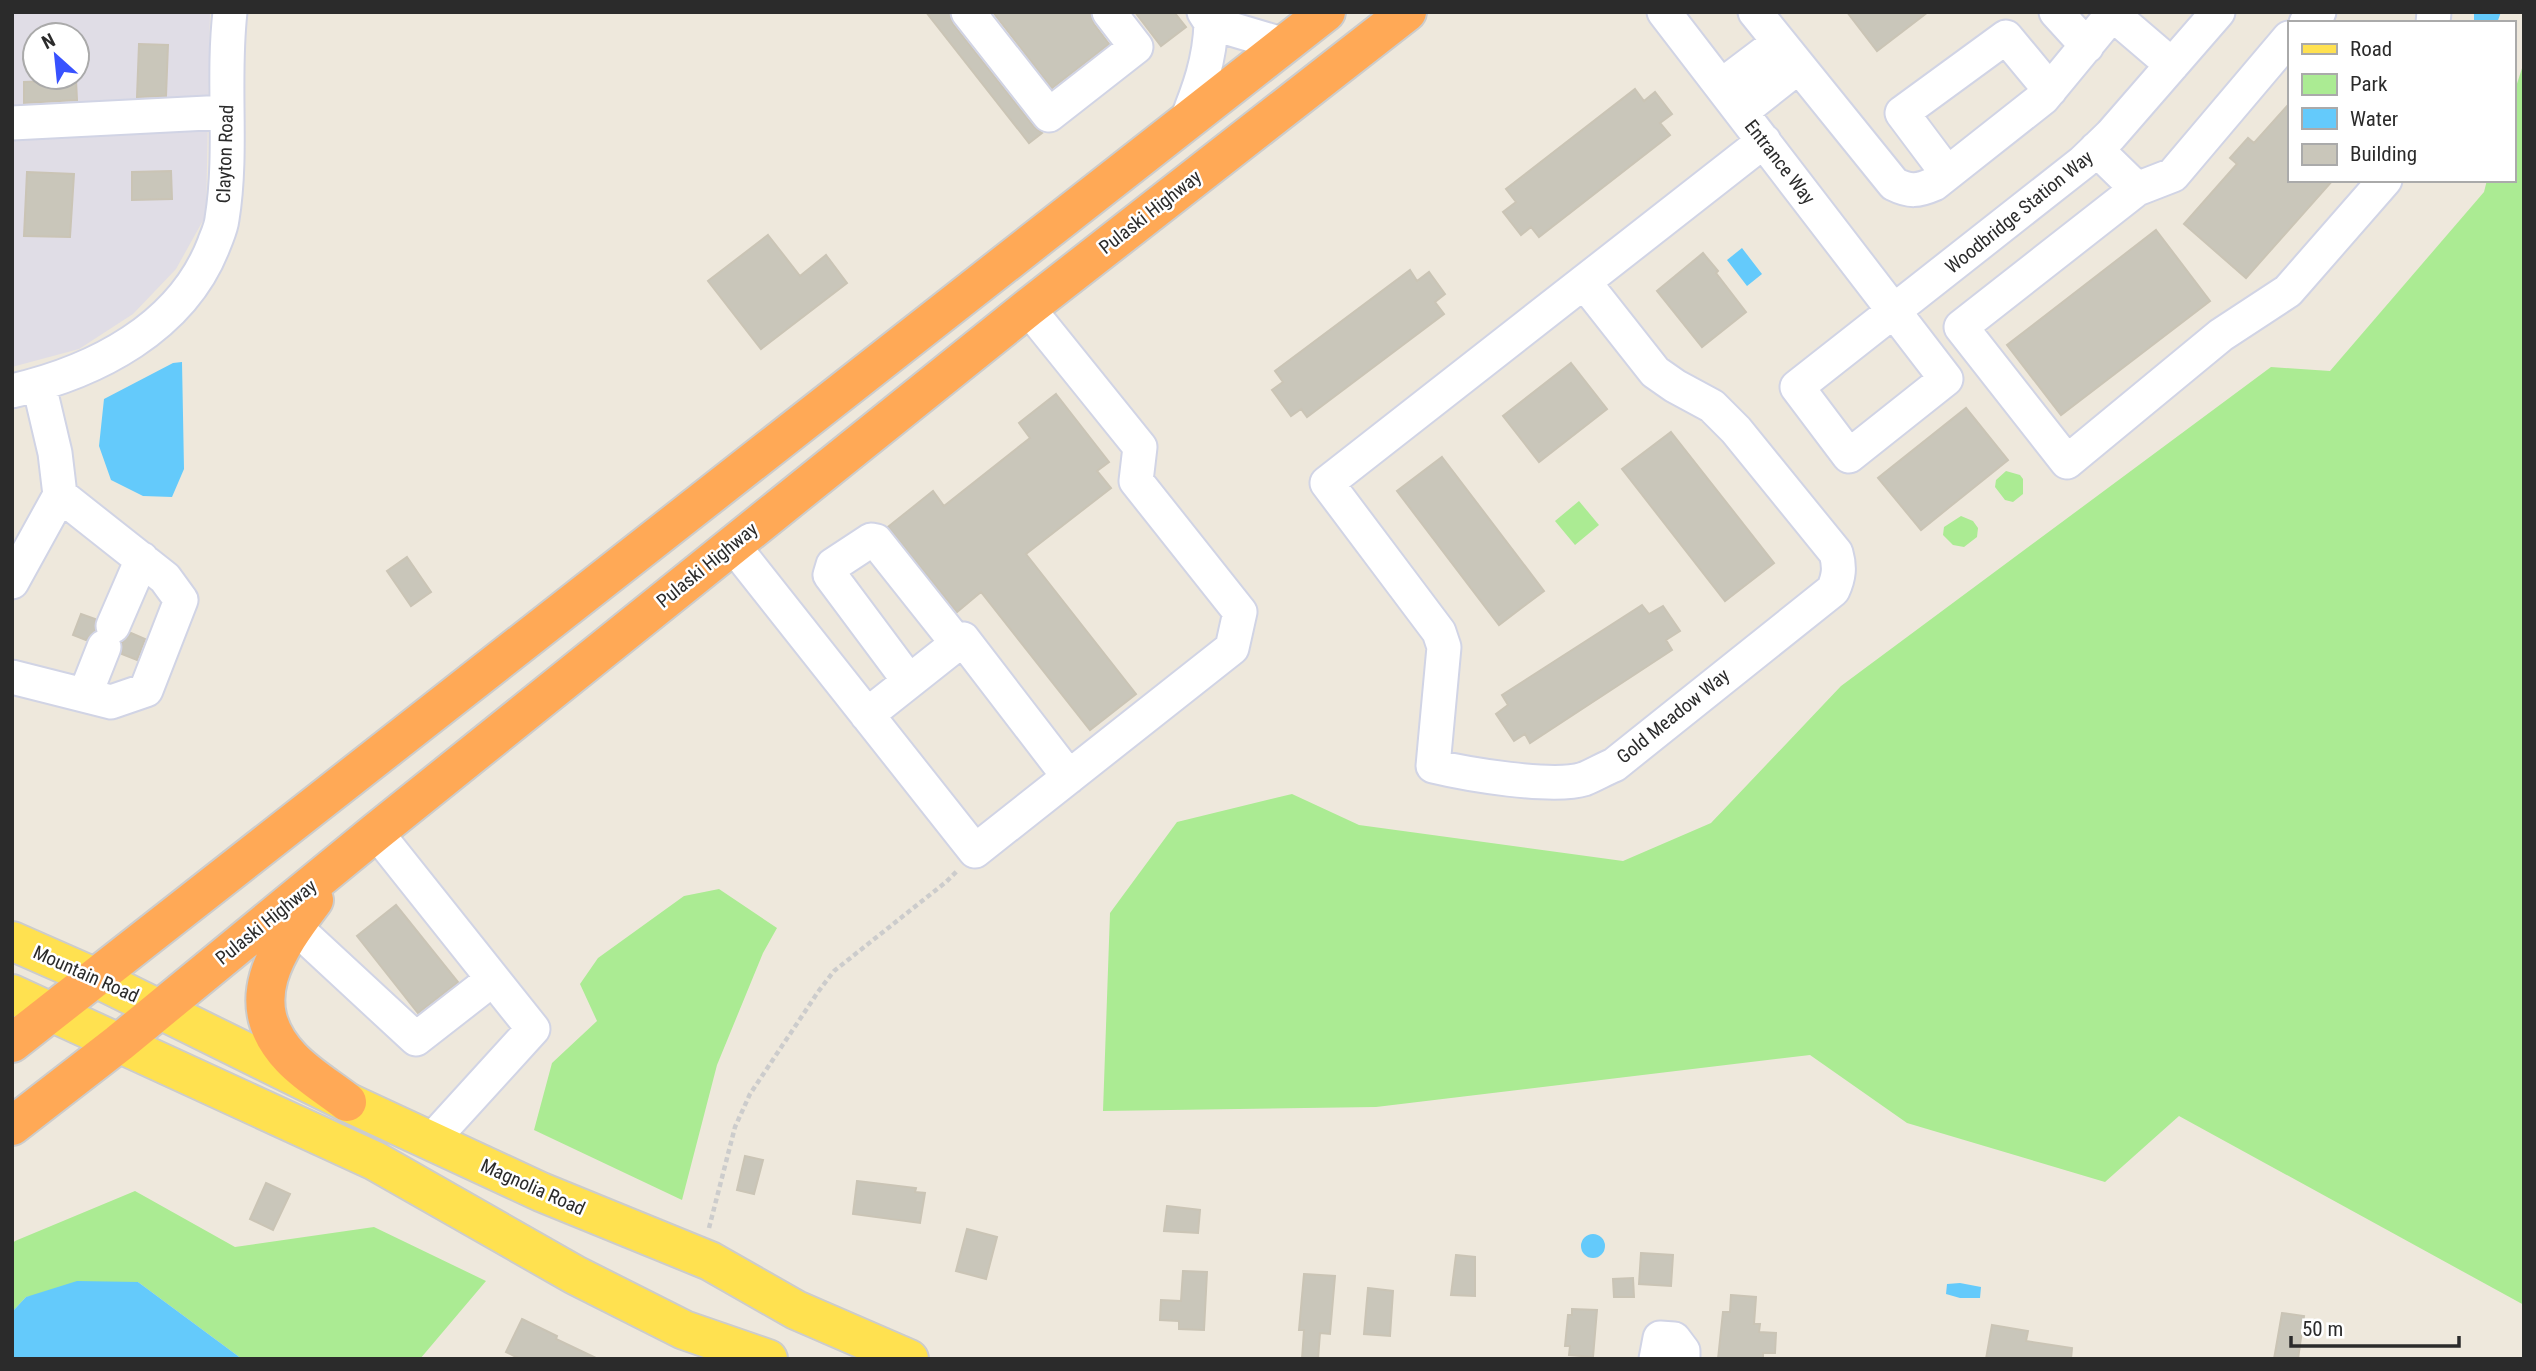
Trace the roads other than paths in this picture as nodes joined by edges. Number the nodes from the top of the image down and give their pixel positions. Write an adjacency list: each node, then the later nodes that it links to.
1 (230, 12): 19 (street, Clayton Road)
2 (968, 12): 3 (street)
3 (1109, 12)
4 (1326, 12): 13 (highway)
5 (1407, 12): 29 (highway, Pulaski Highway)
6 (1664, 12): 17 (street, Entrance Way)
7 (1755, 12): 15 (street)
8 (2056, 12): 14 (street)
9 (2218, 12): 16 (street, Woodbridge Station Way)
10 (2112, 13): 14 (street); 16 (street)
11 (1208, 17): 13 (street); 22 (street)
12 (2288, 39): 27 (street)
13 (1285, 45): 22 (highway)
14 (2087, 46): 18 (street)
15 (1788, 55): 17 (street); 20 (street); 25 (street)
16 (2172, 65): 24 (street, Woodbridge Station Way)
17 (1721, 86): 20 (street, Entrance Way)
18 (2050, 90): 25 (street); 25 (street)
19 (227, 112): 21 (street); 32 (street, Clayton Road)
20 (1741, 112): 23 (street, Entrance Way)
21 (12, 123)
22 (1185, 124): 46 (highway)
23 (1764, 141): 28 (street, Gold Meadow Way); 30 (street, Entrance Way)
24 (2096, 149): 27 (street); 30 (street, Woodbridge Station Way)
25 (1947, 173)
26 (2383, 182): 27 (street)
27 (2137, 188)
28 (1584, 282): 28 (street, Gold Meadow Way)
29 (1028, 308): 34 (highway, Pulaski Highway); 42 (street)
30 (1895, 311): 31 (street, Woodbridge Station Way); 31 (street, Entrance Way)
31 (1797, 387)
32 (26, 388): 33 (street)
33 (60, 495): 35 (street); 36 (street)
34 (732, 544): 41 (street); 43 (highway, Pulaski Highway)
35 (142, 559): 40 (street); 40 (street)
36 (12, 582)
37 (957, 643): 39 (street); 39 (street); 42 (street)
38 (12, 677): 40 (street)
39 (909, 681): 41 (street)
40 (85, 695)
41 (867, 715): 42 (street)
42 (1069, 776)
43 (376, 832): 44 (highway); 47 (street); 49 (highway, Pulaski Highway)
44 (294, 926): 47 (street); 53 (highway)
45 (12, 941): 46 (main road, Mountain Road)
46 (96, 978): 49 (main road, Mountain Road); 50 (highway)
47 (493, 979): 55 (street)
48 (12, 994): 50 (main road)
49 (160, 1008): 51 (highway, Pulaski Highway); 53 (main road, Magnolia Road)
50 (53, 1011): 51 (main road); 52 (highway)
51 (119, 1042): 54 (highway, Pulaski Highway); 56 (main road)
52 (12, 1043)
53 (347, 1102): 55 (main road, Magnolia Road)
54 (12, 1126)
55 (431, 1141): 57 (main road, Magnolia Road)
56 (768, 1359)
57 (909, 1359)
58 (1656, 1359): 59 (street)
59 (1683, 1359)

